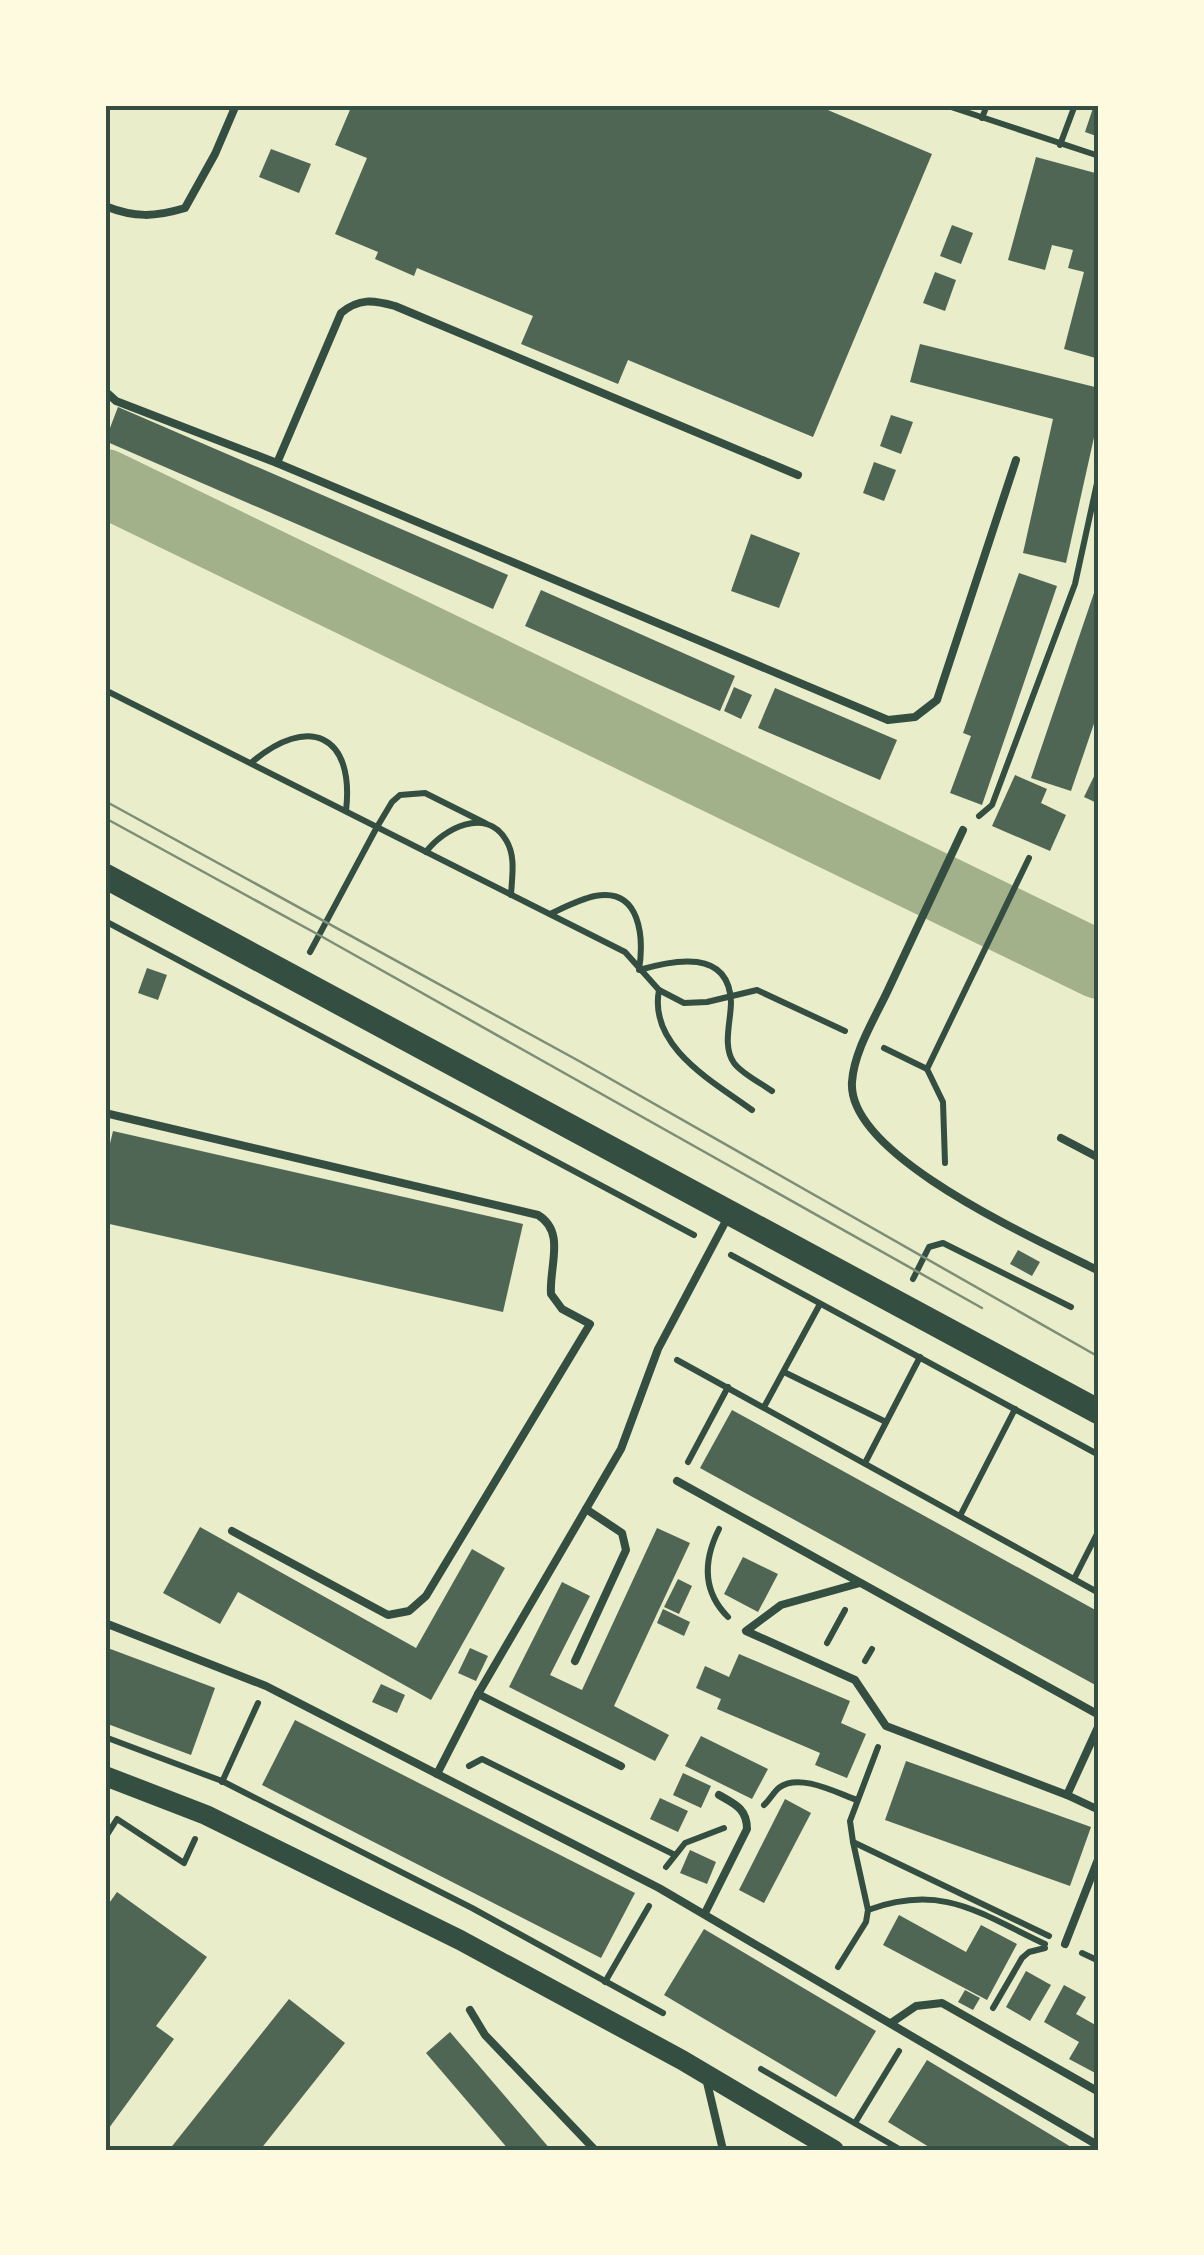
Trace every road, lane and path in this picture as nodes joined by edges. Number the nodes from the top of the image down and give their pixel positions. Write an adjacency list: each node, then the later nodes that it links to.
1 (236, 105): 8 (lane)
2 (945, 105): 5 (path)
3 (987, 105): 5 (path)
4 (1075, 105): 6 (path)
5 (982, 118): 6 (path)
6 (1060, 145): 7 (path)
7 (1099, 156)
8 (105, 206)
9 (105, 391): 11 (lane)
10 (1016, 460): 11 (lane)
11 (277, 463): 13 (lane)
12 (1099, 474): 19 (path)
13 (798, 475)
14 (105, 690): 15 (path)
15 (250, 763): 16 (path); 16 (path)
16 (346, 812): 18 (path)
17 (485, 823): 18 (path); 20 (path); 23 (path)
18 (376, 827): 20 (path); 27 (path)
19 (963, 830): 36 (lane)
20 (426, 852): 23 (path)
21 (1029, 858): 36 (path)
22 (105, 876): 27 (main road)
23 (511, 895): 24 (path)
24 (549, 914): 26 (path); 26 (path)
25 (105, 920): 38 (path)
26 (639, 970): 28 (path); 29 (path)
27 (296, 978): 37 (main road)
28 (659, 990): 29 (path); 32 (path)
29 (731, 997): 30 (path); 31 (path)
30 (789, 1006)
31 (772, 1091)
32 (752, 1110)
33 (105, 1113): 60 (lane)
34 (1061, 1138): 35 (lane)
35 (1099, 1158)
36 (946, 1189): 39 (lane)
37 (731, 1211): 38 (lane); 40 (main road)
38 (712, 1245): 41 (path); 44 (lane)
39 (1099, 1270)
40 (900, 1302): 42 (path); 43 (path); 50 (main road)
41 (820, 1304): 43 (path); 46 (path)
42 (1071, 1307)
43 (880, 1336): 45 (path)
44 (658, 1349): 47 (path); 56 (lane)
45 (920, 1358): 49 (path); 51 (path)
46 (784, 1372): 48 (path); 51 (path)
47 (728, 1388): 48 (path); 53 (path)
48 (764, 1408): 54 (path)
49 (1015, 1409): 52 (path); 58 (path)
50 (1099, 1412)
51 (886, 1422): 54 (path)
52 (1099, 1455)
53 (689, 1460)
54 (865, 1463): 58 (path)
55 (677, 1481): 57 (lane)
56 (586, 1509): 66 (lane); 68 (lane)
57 (729, 1510): 62 (lane); 64 (path)
58 (960, 1516): 61 (path)
59 (1099, 1530): 61 (path)
60 (232, 1531)
61 (1074, 1579): 63 (path)
62 (860, 1582): 67 (path); 67 (lane); 69 (lane)
63 (1099, 1592)
64 (728, 1617)
65 (105, 1623): 76 (lane)
66 (575, 1662)
67 (816, 1663): 72 (lane)
68 (478, 1694): 74 (lane); 76 (lane)
69 (1099, 1715)
70 (250, 1723): 73 (path)
71 (1099, 1725): 78 (lane)
72 (886, 1726): 78 (lane); 81 (path)
73 (233, 1758)
74 (621, 1766)
75 (105, 1776): 95 (main road)
76 (442, 1776): 82 (path); 85 (lane)
77 (720, 1794): 87 (lane)
78 (1067, 1794): 79 (lane)
79 (1099, 1810)
80 (105, 1838): 84 (path)
81 (853, 1842): 86 (path); 88 (path)
82 (675, 1855)
83 (1099, 1858): 88 (lane)
84 (184, 1863)
85 (659, 1888): 87 (lane); 89 (path)
86 (868, 1910): 90 (path); 93 (path)
87 (705, 1914): 90 (lane)
88 (1065, 1944)
89 (606, 1980)
90 (828, 1986): 92 (lane)
91 (470, 2010): 99 (lane)
92 (891, 2024): 93 (lane); 94 (lane)
93 (982, 2026): 96 (lane)
94 (909, 2034): 97 (path); 98 (lane)
95 (705, 2074): 100 (lane); 101 (main road)
96 (1099, 2092)
97 (855, 2123)
98 (1099, 2146)
99 (595, 2150)
100 (723, 2150)
101 (834, 2150)

